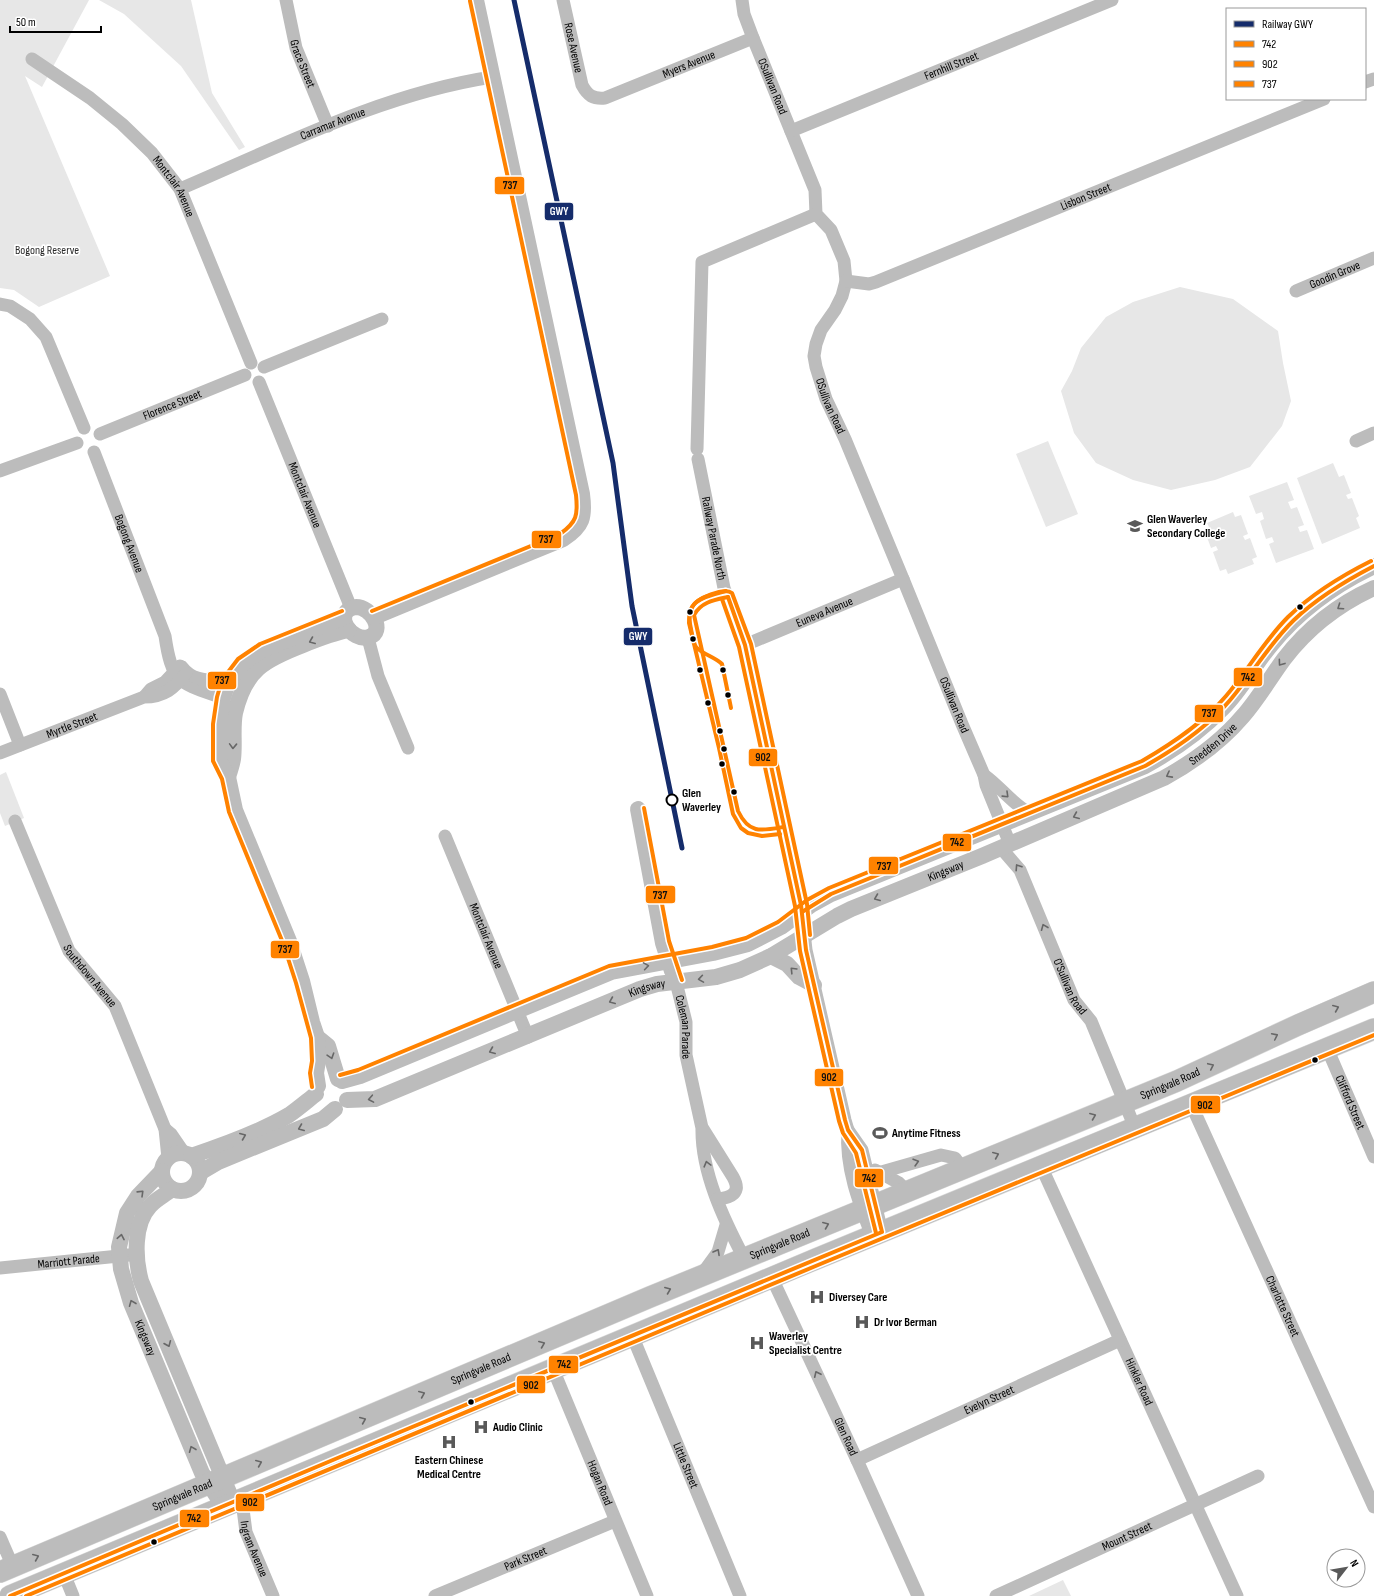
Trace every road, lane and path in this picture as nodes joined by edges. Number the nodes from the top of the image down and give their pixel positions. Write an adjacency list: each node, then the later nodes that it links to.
1 (286, 0): 11 (street, Grace Street)
2 (476, 0): 8 (street)
3 (563, 0): 9 (street, Rose Avenue)
4 (742, 0): 6 (street)
5 (1112, 0): 12 (street, Fernhill Street)
6 (753, 38): 9 (street, Myers Avenue); 12 (street, OSullivan Road)
7 (32, 59): 13 (street, Montclair Avenue)
8 (492, 77): 11 (street, Carramar Avenue); 33 (street)
9 (587, 94)
10 (1322, 100): 16 (street, Lisbon Street)
11 (328, 126): 13 (street, Carramar Avenue)
12 (791, 131): 14 (street, OSullivan Road)
13 (180, 189): 21 (street, Montclair Avenue)
14 (816, 214): 16 (street, OSullivan Road); 36 (street, Railway Parade North)
15 (1374, 258): 17 (street, Goodin Grove)
16 (846, 281): 31 (street, OSullivan Road)
17 (1296, 291)
18 (0, 304): 23 (street)
19 (382, 319): 20 (street)
20 (264, 367): 21 (street); 22 (street)
21 (248, 369): 22 (street); 25 (street, Florence Street)
22 (259, 382): 34 (street, Montclair Avenue)
23 (84, 428): 25 (street); 27 (street)
24 (1374, 433): 26 (street)
25 (100, 434): 28 (street)
26 (1356, 441)
27 (77, 443): 28 (street); 29 (street)
28 (94, 452): 37 (street, Bogong Avenue)
29 (0, 471)
30 (1374, 566): 47 (street, Snedden Drive)
31 (904, 579): 36 (street, Euneva Avenue); 44 (street, OSullivan Road)
32 (1374, 588): 51 (street, Snedden Drive, one-way to 51)
33 (374, 617): 34 (street); 35 (street)
34 (348, 618): 35 (street); 38 (street); 45 (street, one-way to 45)
35 (368, 638): 42 (street)
36 (745, 645): 52 (street, Railway Parade North)
37 (181, 673): 38 (street); 40 (street); 41 (street, Myrtle Street)
38 (228, 682): 40 (street)
39 (0, 694): 41 (street)
40 (223, 698): 45 (street)
41 (20, 744): 43 (street, Myrtle Street)
42 (408, 748)
43 (0, 753)
44 (984, 775): 47 (street, OSullivan Road, one-way to 47); 49 (street, OSullivan Road)
45 (228, 777): 63 (street)
46 (638, 809): 55 (street, Coleman Parade)
47 (1029, 812): 49 (street, Snedden Drive)
48 (15, 821): 73 (street, Southdown Avenue)
49 (1002, 824): 51 (street, O'Sullivan Road); 52 (street, Kingsway)
50 (445, 836): 61 (street, Montclair Avenue)
51 (1006, 846): 53 (street, Kingsway, one-way to 53); 68 (street, O'Sullivan Road, one-way to 51)
52 (802, 912): 53 (street, Railway Parade North); 55 (street, Kingsway)
53 (804, 936): 54 (street, Kingsway); 58 (street, Railway Parade North)
54 (771, 956): 57 (street, Kingsway, one-way to 57); 58 (street, one-way to 54)
55 (669, 962): 56 (street, Kingsway, one-way to 55); 57 (street, Coleman Parade)
56 (623, 970): 60 (street); 61 (street, Kingsway)
57 (676, 982): 60 (street, Kingsway); 71 (street, Coleman Parade)
58 (814, 985): 74 (street, Railway Parade North)
59 (1374, 992): 68 (highway, Springvale Road, one-way to 59)
60 (632, 993): 64 (street, Kingsway, one-way to 64)
61 (518, 1011): 64 (street, Montclair Avenue); 66 (street, Kingsway)
62 (1374, 1029): 65 (highway)
63 (317, 1037): 66 (street, one-way to 66); 67 (street)
64 (528, 1037): 70 (street, Kingsway, one-way to 70)
65 (1327, 1048): 69 (highway); 76 (street, Clifford Street)
66 (340, 1080): 67 (street); 70 (street)
67 (317, 1090): 70 (street); 75 (street, one-way to 67)
68 (1124, 1103): 72 (street, O'Sullivan Road); 79 (highway, Springvale Road, one-way to 68)
69 (1191, 1104): 72 (highway); 104 (street, Charlotte Street)
70 (341, 1105): 81 (street, one-way to 81)
71 (702, 1128): 84 (street, Coleman Parade, one-way to 71); 84 (street, Coleman Parade)
72 (1135, 1128): 78 (highway)
73 (165, 1129): 75 (street, Southdown Avenue); 77 (street, Southdown Avenue)
74 (848, 1130): 80 (street, Railway Parade North); 85 (street, Railway Parade North)
75 (187, 1155): 77 (street); 81 (street)
76 (1374, 1157)
77 (165, 1165): 82 (street); 89 (street, Kingsway, one-way to 77)
78 (1042, 1166): 87 (highway); 97 (street, Hinkler Road)
79 (963, 1169): 80 (street, one-way to 79); 83 (highway, Springvale Road)
80 (873, 1171): 83 (street); 85 (street, Railway Parade North)
81 (201, 1172): 82 (street)
82 (172, 1189): 90 (street, Kingsway)
83 (908, 1192): 85 (highway, Springvale Road)
84 (717, 1199): 86 (street, Coleman Parade)
85 (869, 1208): 87 (street, Railway Parade North); 88 (highway, Springvale Road, one-way to 85)
86 (726, 1225): 91 (street, Coleman Parade); 93 (street, one-way to 86)
87 (877, 1234): 94 (highway)
88 (776, 1245): 91 (highway, Springvale Road); 94 (highway)
89 (119, 1255): 90 (street, Marriott Parade); 92 (street, Marriott Parade); 101 (street, Kingsway, one-way to 89)
90 (136, 1255): 101 (street, Kingsway, one-way to 101)
91 (744, 1258): 93 (highway, Springvale Road); 94 (highway)
92 (0, 1268)
93 (700, 1277): 95 (highway); 101 (highway, Springvale Road, one-way to 93)
94 (772, 1278): 95 (highway); 99 (street, Glen Road, one-way to 94)
95 (711, 1302): 96 (highway)
96 (632, 1335): 98 (highway); 114 (street, Little Street)
97 (1120, 1340): 99 (street, Evelyn Street); 103 (street, Hinkler Road)
98 (553, 1368): 102 (highway); 105 (street, Hogan Road)
99 (857, 1460): 115 (street, Glen Road)
100 (1258, 1476): 103 (street, Mount Street)
101 (216, 1481): 102 (street, Kingsway); 107 (highway, Springvale Road, one-way to 101)
102 (232, 1503): 108 (highway); 111 (street, Ingram Avenue)
103 (1195, 1505): 116 (street, Mount Street); 117 (street, Hinkler Road)
104 (1374, 1507)
105 (615, 1520): 112 (street, Park Street); 113 (street, Hogan Road)
106 (0, 1537): 107 (street)
107 (6, 1570)
108 (64, 1574): 109 (highway); 110 (street)
109 (10, 1596)
110 (73, 1596)
111 (273, 1596)
112 (435, 1596)
113 (647, 1596)
114 (740, 1596)
115 (918, 1596)
116 (996, 1596)
117 (1237, 1596)

